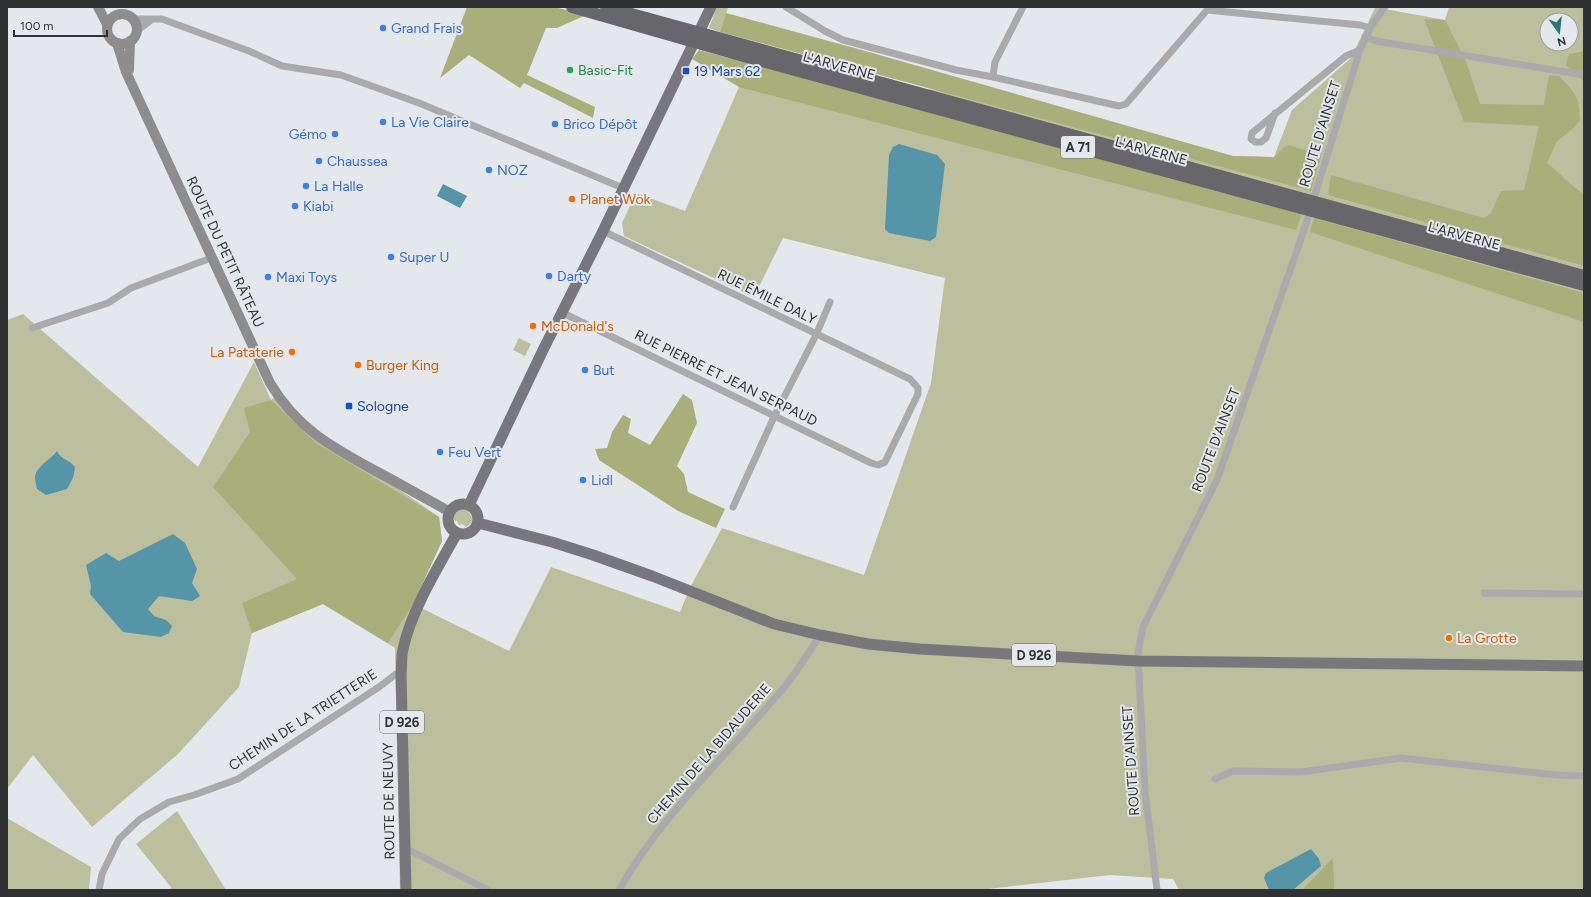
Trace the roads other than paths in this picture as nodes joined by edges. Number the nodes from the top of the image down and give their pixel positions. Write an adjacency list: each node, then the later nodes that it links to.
1 (98, 7): 12 (street)
2 (104, 7): 9 (street)
3 (572, 7): 27 (highway, L'ARVERNE / A 71)
4 (606, 7): 26 (highway, L'ARVERNE / A 71)
5 (711, 7): 23 (main road)
6 (786, 7): 20 (street)
7 (1023, 7): 20 (street)
8 (1385, 7): 13 (street, ROUTE D'AINSET)
9 (119, 14): 10 (street); 12 (street)
10 (134, 19): 11 (street); 14 (street)
11 (151, 20): 14 (street); 23 (street)
12 (107, 24): 17 (street)
13 (1370, 28): 15 (street, ROUTE D'AINSET); 20 (street)
14 (137, 31): 16 (street)
15 (1366, 37): 18 (street, ROUTE D'AINSET); 19 (street)
16 (130, 42): 17 (street); 21 (street, ROUTE DU PETIT RÂTEAU)
17 (117, 43): 21 (street, ROUTE DU PETIT RÂTEAU)
18 (1360, 50): 22 (street); 42 (street, ROUTE D'AINSET)
19 (1584, 75)
20 (993, 77)
21 (130, 82): 25 (street, ROUTE DU PETIT RÂTEAU)
22 (1276, 114)
23 (623, 188): 24 (main road)
24 (603, 231): 29 (main road); 31 (street, RUE ÉMILE DALY)
25 (211, 258): 30 (street); 36 (street, ROUTE DU PETIT RÂTEAU)
26 (1584, 276)
27 (1584, 285)
28 (830, 302): 31 (street)
29 (563, 313): 32 (street, RUE PIERRE ET JEAN SERPAUD); 34 (main road)
30 (32, 328)
31 (816, 335): 32 (street); 33 (street, RUE ÉMILE DALY)
32 (774, 417): 33 (street, RUE PIERRE ET JEAN SERPAUD); 35 (street)
33 (878, 465)
34 (469, 505): 36 (main road); 37 (main road)
35 (733, 507)
36 (450, 512): 38 (main road)
37 (478, 523): 38 (main road); 41 (main road, D 926)
38 (457, 533): 44 (main road, ROUTE DE NEUVY / D 926)
39 (1484, 593): 40 (street)
40 (1584, 594)
41 (820, 635): 42 (main road, D 926); 51 (street, CHEMIN DE LA BIDAUDERIE)
42 (1138, 661): 43 (main road, D 926); 52 (street, ROUTE D'AINSET)
43 (1584, 666)
44 (401, 674): 47 (main road, ROUTE DE NEUVY / D 926); 48 (street, CHEMIN DE LA TRIETTERIE)
45 (1584, 776): 46 (street)
46 (1215, 780)
47 (405, 848): 49 (main road, ROUTE DE NEUVY / D 926); 50 (street)
48 (99, 890)
49 (406, 890)
50 (488, 890)
51 (619, 890)
52 (1157, 890)

